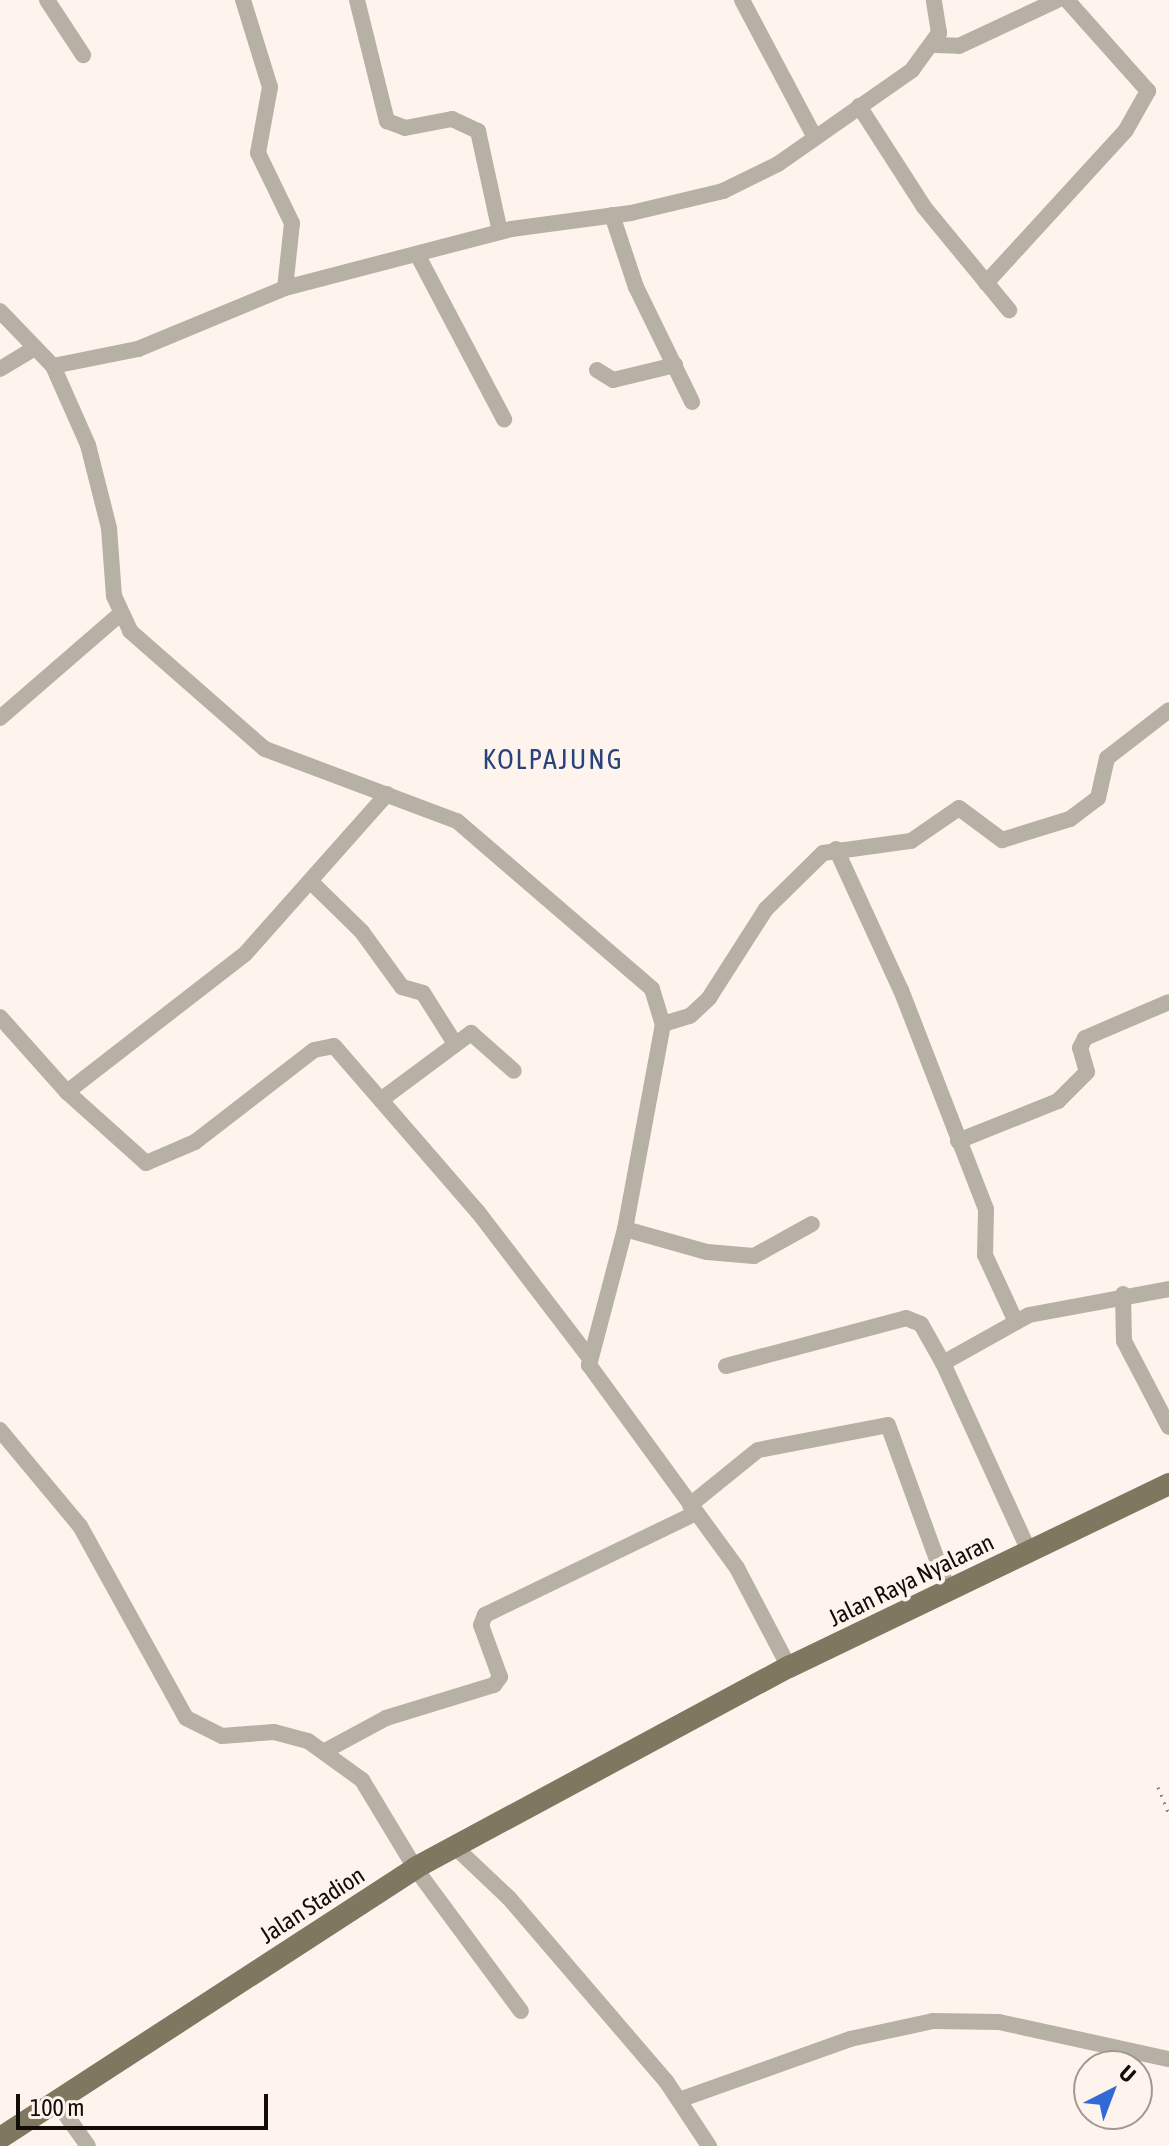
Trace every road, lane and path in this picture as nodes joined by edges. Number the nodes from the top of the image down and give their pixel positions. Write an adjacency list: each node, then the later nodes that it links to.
1 (47, 0): 9 (street)
2 (243, 0): 16 (street)
3 (357, 0): 13 (street)
4 (742, 0): 11 (street)
5 (934, 0): 8 (street)
6 (1057, 0): 8 (street)
7 (1067, 0): 15 (street)
8 (935, 45): 10 (street)
9 (83, 55)
10 (859, 106): 11 (street); 15 (street)
11 (815, 138): 12 (street)
12 (612, 215): 13 (street); 20 (street)
13 (500, 232): 14 (street)
14 (417, 254): 16 (street); 25 (street)
15 (986, 283): 17 (street)
16 (285, 288): 21 (street)
17 (1009, 310)
18 (0, 311): 19 (street)
19 (33, 349): 21 (street); 22 (street)
20 (675, 365): 23 (street); 24 (street)
21 (53, 366): 26 (street)
22 (0, 369)
23 (597, 370)
24 (692, 402)
25 (504, 419)
26 (119, 615): 28 (street); 29 (street)
27 (1169, 710): 30 (street)
28 (0, 718)
29 (387, 794): 31 (street); 34 (street)
30 (836, 849): 34 (street); 39 (street)
31 (310, 881): 35 (street); 37 (street)
32 (1169, 1002): 39 (street)
33 (0, 1017): 37 (street)
34 (663, 1024): 41 (street)
35 (454, 1042): 36 (street); 38 (street)
36 (514, 1071)
37 (67, 1092): 38 (street)
38 (382, 1099): 45 (street)
39 (958, 1141): 44 (street)
40 (812, 1224): 41 (street)
41 (625, 1229): 45 (street)
42 (1169, 1289): 43 (street)
43 (1123, 1294): 44 (street); 48 (street)
44 (1016, 1322): 46 (street)
45 (589, 1357): 51 (street)
46 (943, 1363): 47 (street); 52 (street)
47 (726, 1366)
48 (1169, 1427)
49 (0, 1430): 56 (street)
50 (1169, 1484): 52 (main road, Jalan Raya Nyalaran)
51 (693, 1509): 53 (street); 54 (street); 56 (street)
52 (1029, 1551): 53 (main road, Jalan Raya Nyalaran)
53 (948, 1590): 54 (main road, Jalan Raya Nyalaran)
54 (789, 1667): 55 (main road, Jalan Raya Nyalaran)
55 (671, 1731): 59 (main road, Jalan Stadion)
56 (325, 1751): 60 (street)
57 (1158, 1787): 58 (path)
58 (1169, 1814)
59 (455, 1847): 60 (main road, Jalan Stadion); 63 (street)
60 (415, 1868): 61 (street); 64 (main road, Jalan Stadion)
61 (521, 2011)
62 (1169, 2059): 63 (street)
63 (679, 2100): 67 (street)
64 (56, 2101): 65 (main road, Jalan Stadion); 66 (street)
65 (0, 2138)
66 (88, 2146)
67 (709, 2146)

